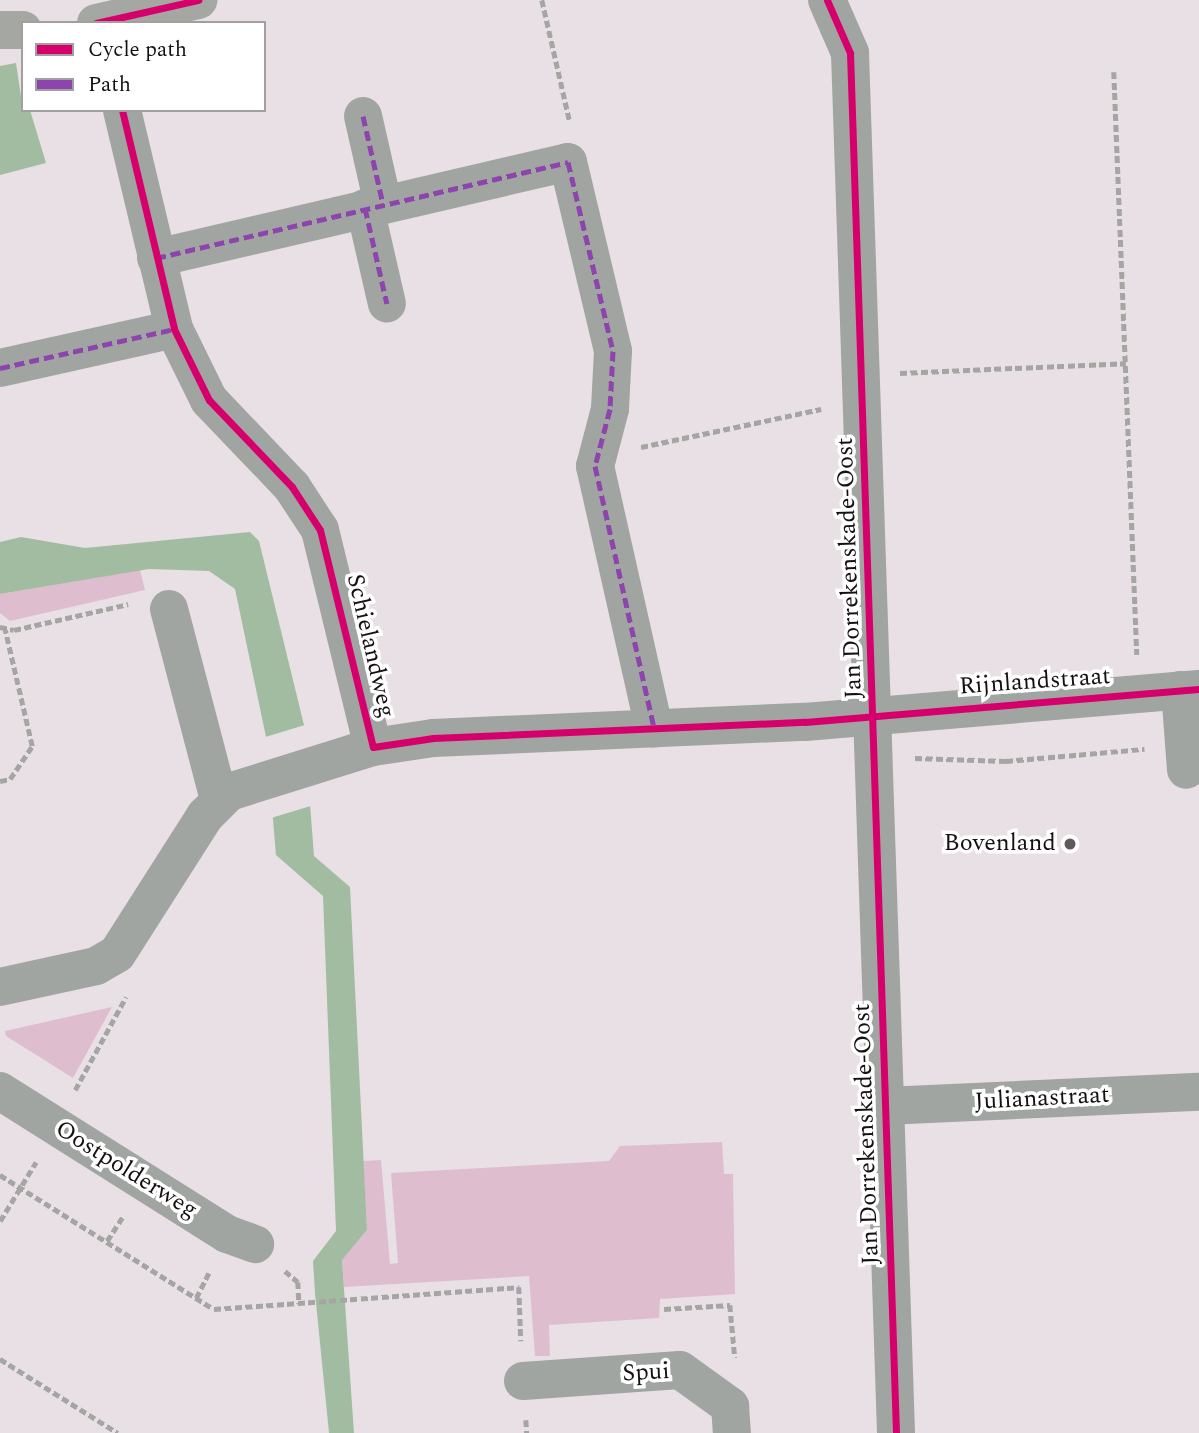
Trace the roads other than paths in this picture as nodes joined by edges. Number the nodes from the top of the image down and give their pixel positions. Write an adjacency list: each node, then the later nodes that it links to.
1 (97, 0): 4 (street)
2 (198, 0): 5 (main road)
3 (827, 0): 17 (street, Jan Dorrekenskade-Oost)
4 (102, 21)
5 (106, 21)
6 (0, 30): 7 (main road)
7 (21, 30)
8 (122, 112): 11 (street, Schielandweg)
9 (362, 116): 10 (street)
10 (374, 206): 11 (street); 12 (street); 18 (street)
11 (156, 258): 13 (street, Schielandweg)
12 (387, 304)
13 (174, 329): 14 (street); 19 (street, Schielandweg)
14 (0, 368)
15 (169, 609): 21 (street)
16 (1190, 690): 17 (street, Rijnlandstraat); 20 (street)
17 (874, 716): 18 (street, Schielandweg); 25 (street, Jan Dorrekenskade-Oost)
18 (654, 728): 19 (street, Schielandweg)
19 (373, 747): 21 (street)
20 (1185, 755)
21 (219, 799): 22 (street)
22 (0, 987)
23 (0, 1091): 26 (street, Oostpolderweg)
24 (1199, 1092): 25 (street, Julianastraat)
25 (886, 1106): 29 (street, Jan Dorrekenskade-Oost)
26 (255, 1244)
27 (523, 1381): 28 (street, Spui)
28 (727, 1416)
29 (896, 1433)

